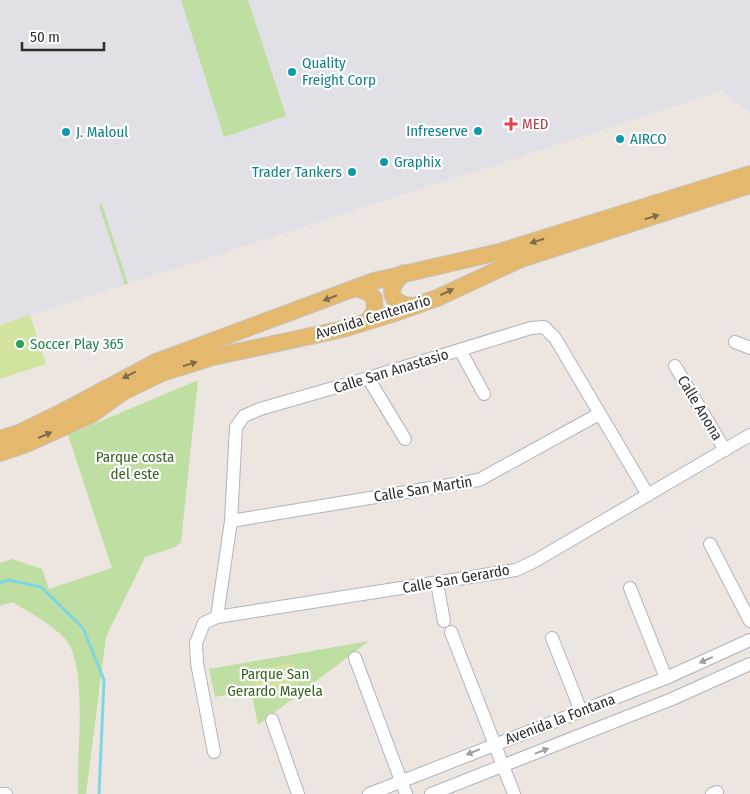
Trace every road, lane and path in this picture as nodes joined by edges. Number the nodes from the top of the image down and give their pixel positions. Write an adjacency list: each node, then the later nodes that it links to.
1 (750, 174): 3 (main road, Avenida Centenario, one-way to 3)
2 (750, 186): 5 (main road, Avenida Centenario, one-way to 2)
3 (404, 273): 4 (main road, Avenida Centenario); 5 (main road)
4 (355, 288): 6 (main road); 14 (main road, Avenida Centenario, one-way to 14)
5 (415, 306): 6 (main road, Avenida Centenario)
6 (368, 321): 18 (main road, Avenida Centenario, one-way to 6)
7 (735, 342): 8 (street)
8 (750, 348)
9 (460, 350): 11 (street, Calle San Anastasio); 12 (street); 13 (street, Calle San Anastasio)
10 (675, 366): 17 (street, Calle Anona)
11 (368, 378): 15 (street); 20 (street, Calle San Anastasio)
12 (484, 394)
13 (600, 414): 19 (street, Calle San Anastasio); 20 (street, Calle San Martin)
14 (0, 439)
15 (405, 439)
16 (749, 439): 17 (street, Calle San Gerardo)
17 (725, 450): 19 (street, Calle San Gerardo)
18 (0, 453)
19 (648, 495): 22 (street, Calle San Gerardo)
20 (231, 521): 24 (street, Calle San Anastasio)
21 (710, 544): 26 (street)
22 (437, 583): 24 (street, Calle San Gerardo); 25 (street)
23 (630, 588): 32 (street)
24 (217, 617): 36 (street)
25 (444, 621)
26 (750, 621)
27 (451, 632): 35 (street)
28 (552, 638): 33 (street)
29 (750, 640): 32 (street, Avenida la Fontana, one-way to 32)
30 (355, 658): 38 (street)
31 (750, 664): 37 (street, Avenida la Fontana, one-way to 31)
32 (666, 678): 33 (street, Avenida la Fontana)
33 (581, 711): 35 (street, Avenida la Fontana)
34 (272, 720): 41 (street)
35 (494, 744): 37 (street); 38 (street, Avenida la Fontana, one-way to 38)
36 (214, 752)
37 (503, 766): 44 (street, Avenida la Fontana); 45 (street)
38 (401, 782): 42 (street, Avenida la Fontana); 43 (street)
39 (0, 794): 40 (street)
40 (6, 794)
41 (298, 794)
42 (368, 794)
43 (406, 794)
44 (431, 794)
45 (514, 794)

